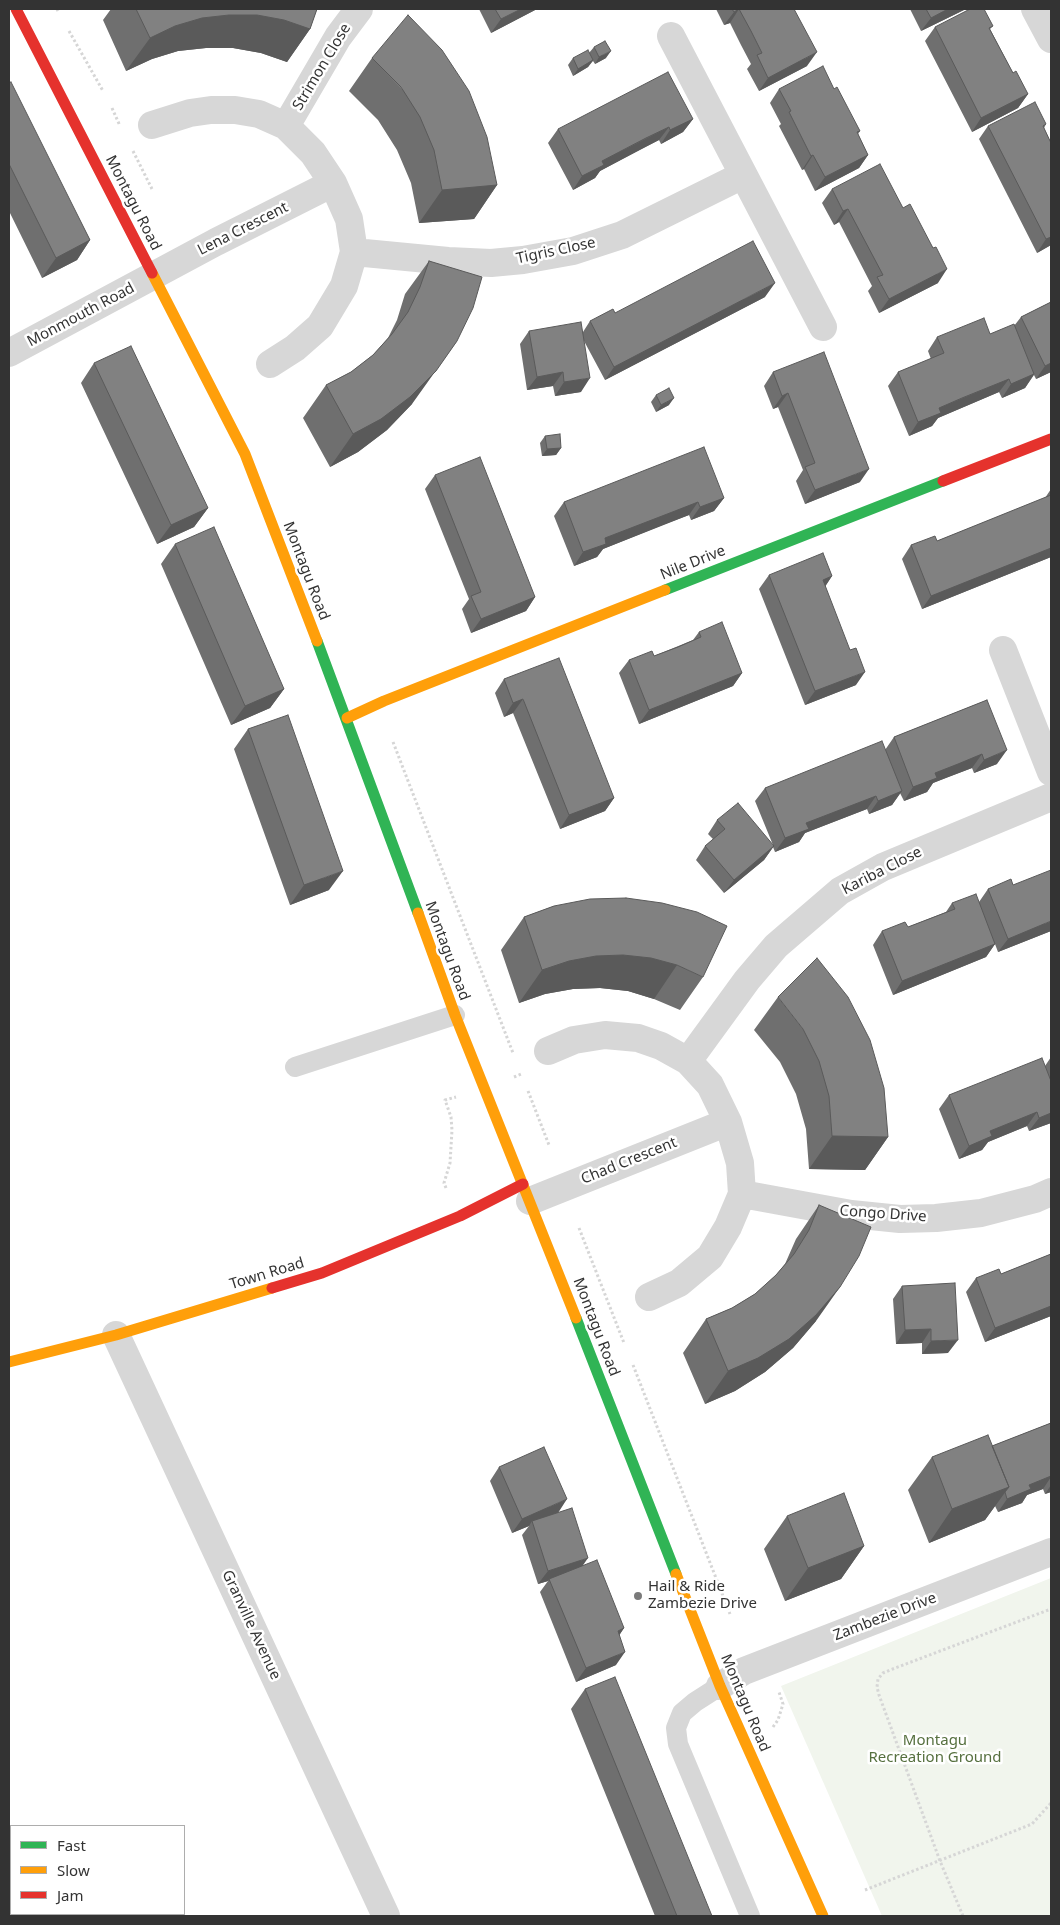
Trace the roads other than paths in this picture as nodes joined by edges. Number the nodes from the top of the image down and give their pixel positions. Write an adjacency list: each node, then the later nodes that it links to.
1 (16, 9): 11 (main road, Montagu Road)
2 (359, 9): 7 (street, Strimon Close)
3 (1035, 9): 5 (street)
4 (671, 36): 8 (street)
5 (1051, 40)
6 (152, 125): 7 (street)
7 (286, 126): 9 (street)
8 (743, 175): 10 (street, Tigris Close); 12 (street)
9 (333, 183): 10 (street); 11 (street, Lena Crescent)
10 (354, 252): 14 (street)
11 (154, 276): 13 (street, Monmouth Road); 17 (main road, Montagu Road)
12 (823, 327)
13 (9, 353)
14 (270, 364)
15 (1051, 439): 17 (main road, Nile Drive)
16 (1003, 650): 18 (street)
17 (347, 718): 20 (main road, Montagu Road)
18 (1051, 772)
19 (1051, 797): 22 (street, Kariba Close)
20 (455, 1015): 23 (lane); 25 (main road, Montagu Road)
21 (548, 1051): 22 (street)
22 (688, 1061): 24 (street)
23 (296, 1067)
24 (728, 1122): 25 (street, Chad Crescent); 27 (street)
25 (526, 1192): 29 (main road, Town Road); 32 (main road, Montagu Road)
26 (1051, 1192): 27 (street, Congo Drive)
27 (742, 1194): 28 (street)
28 (649, 1297)
29 (116, 1335): 30 (main road, Town Road); 33 (street, Granville Avenue)
30 (9, 1362)
31 (1051, 1552): 32 (street, Zambezie Drive)
32 (720, 1686): 34 (lane); 35 (main road, Montagu Road)
33 (386, 1916)
34 (750, 1916)
35 (823, 1916)

